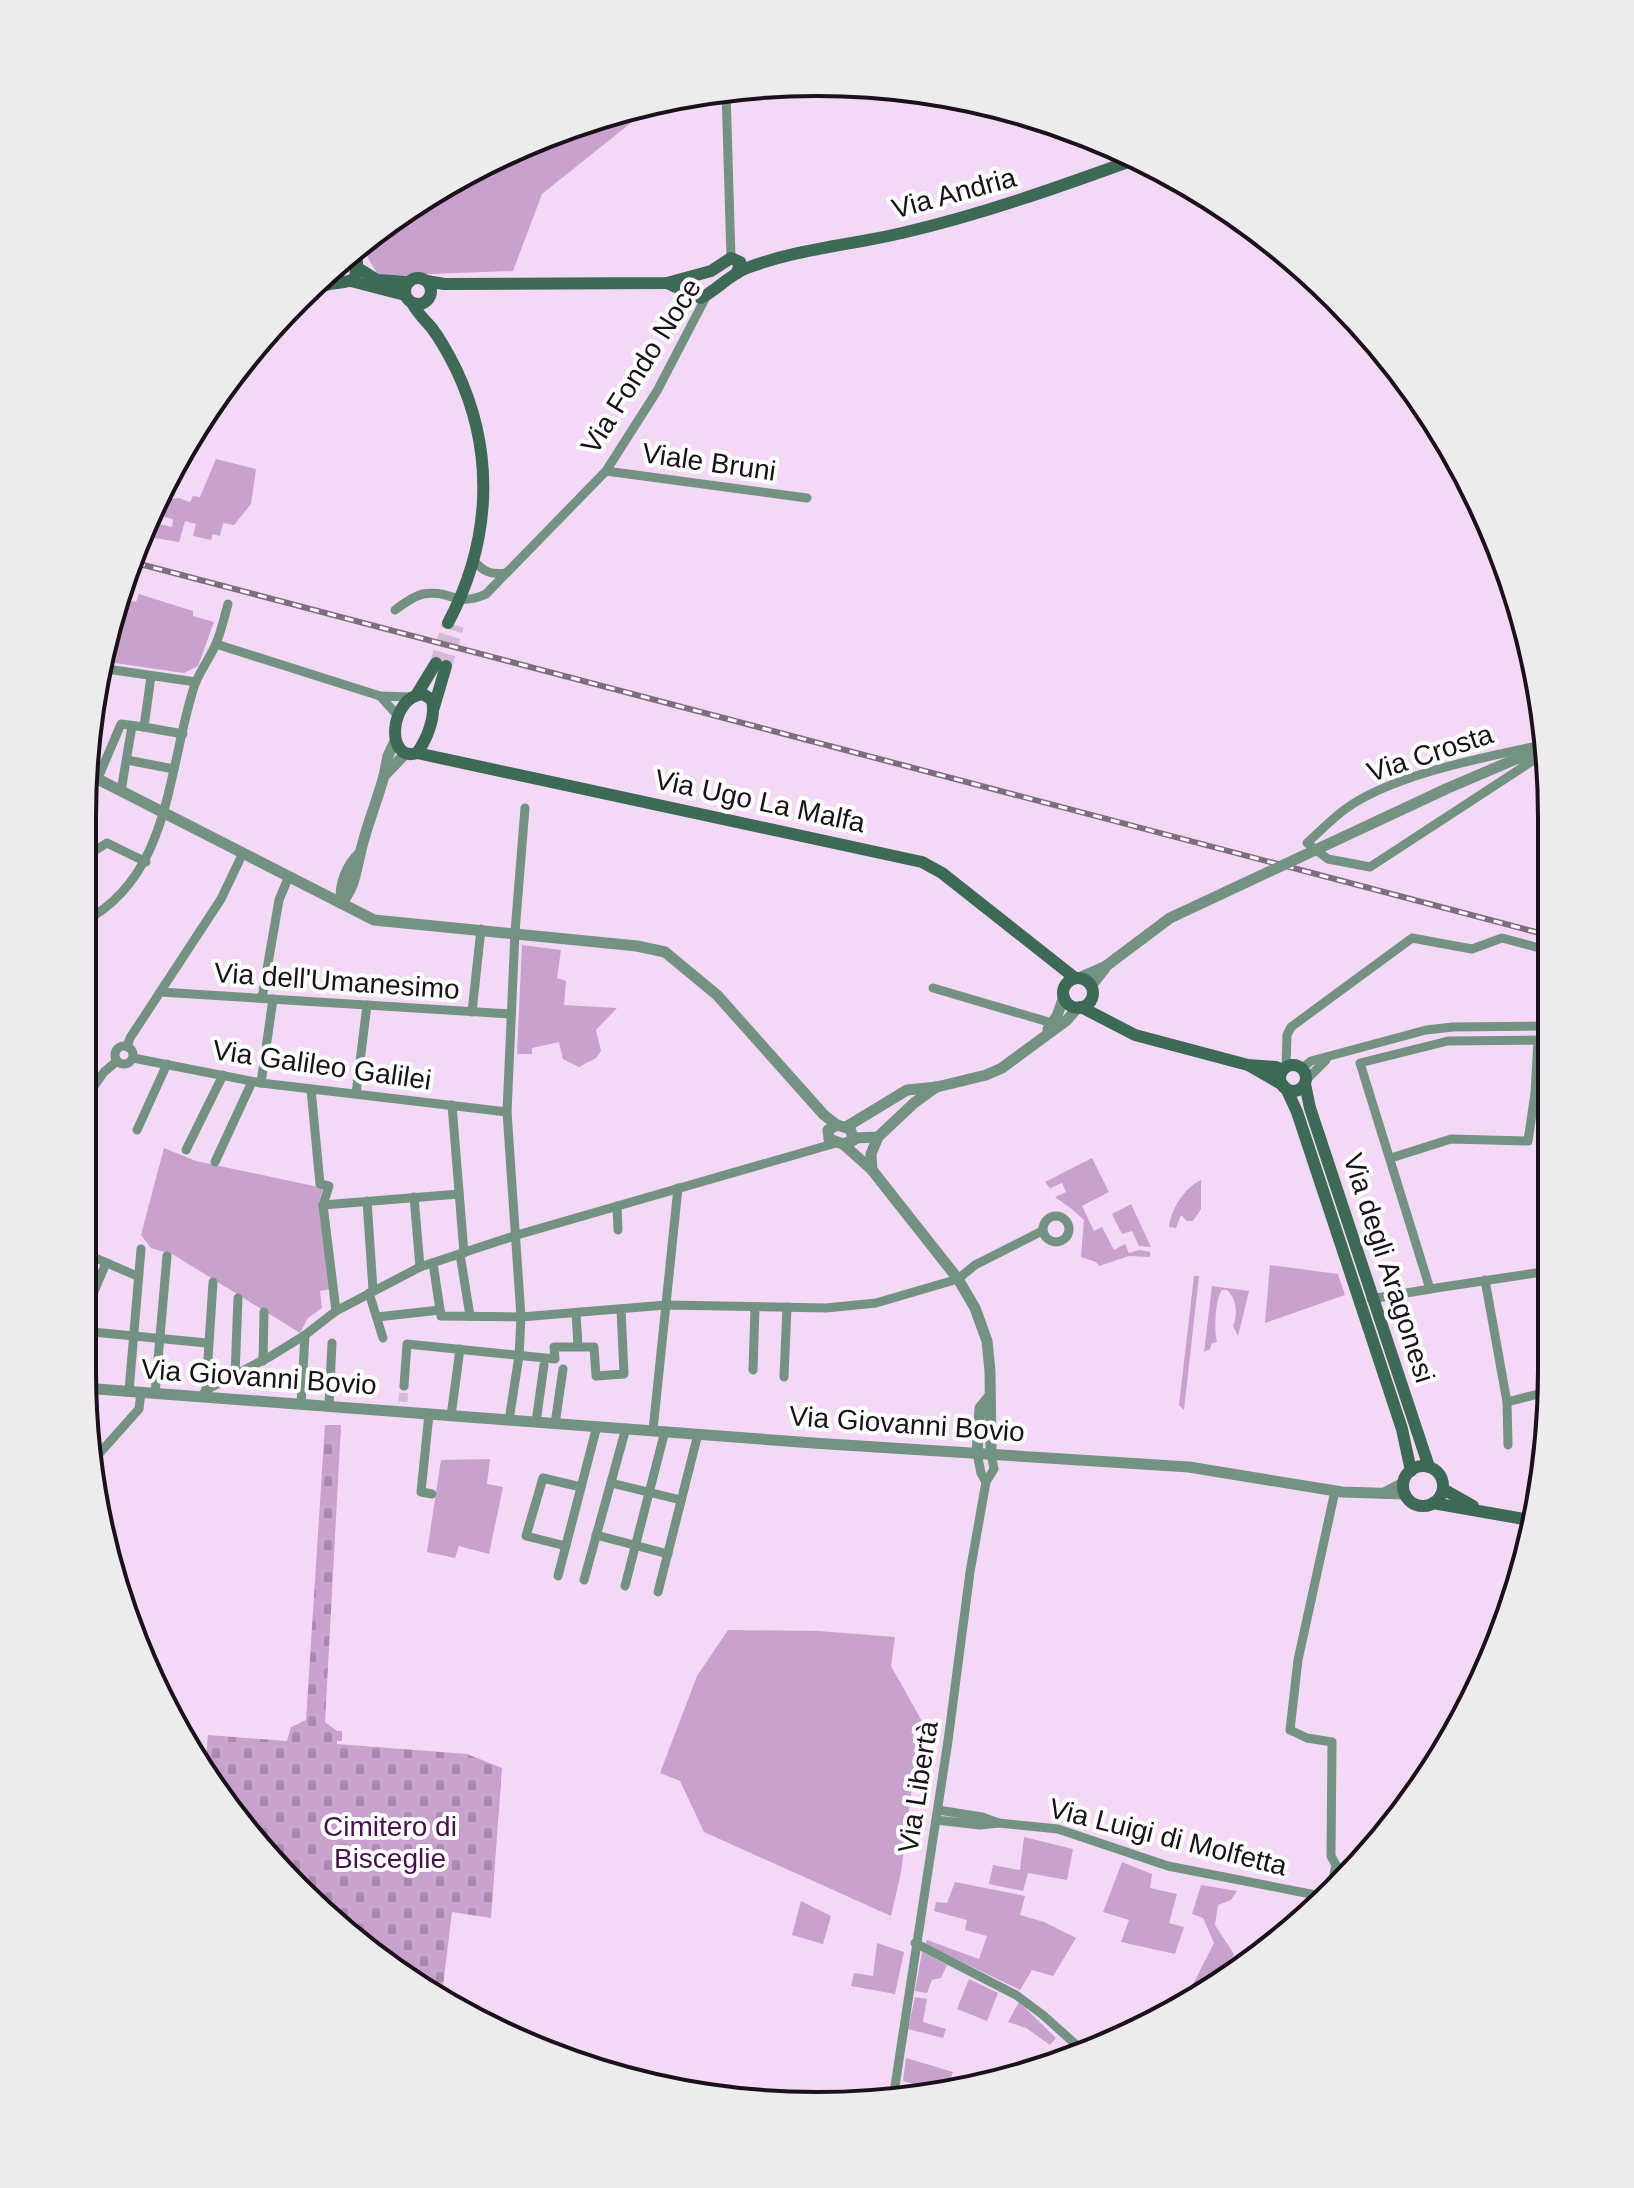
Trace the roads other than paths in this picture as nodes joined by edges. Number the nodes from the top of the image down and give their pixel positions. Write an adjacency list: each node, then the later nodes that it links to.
1 (726, 102): 4 (street)
2 (1122, 164): 3 (main road, Via Andria)
3 (781, 257): 4 (main road, Via Andria); 6 (main road, Via Andria)
4 (733, 258): 6 (main road, Via Fondo Noce); 7 (main road)
5 (357, 265): 8 (main road); 13 (main road)
6 (737, 273): 14 (main road, Via Fondo Noce)
7 (691, 276): 10 (main road); 12 (main road)
8 (351, 281): 9 (main road); 13 (main road)
9 (334, 283)
10 (667, 283): 11 (main road); 12 (main road)
11 (429, 291): 13 (main road); 13 (main road); 15 (main road)
12 (689, 292): 14 (main road)
13 (409, 293): 15 (main road)
14 (707, 295): 16 (street, Via Fondo Noce)
15 (429, 324): 18 (main road)
16 (606, 471): 17 (street, Viale Bruni); 19 (street, Via Fondo Noce)
17 (807, 498)
18 (474, 561): 19 (street); 20 (main road)
19 (506, 573): 20 (street, Via Fondo Noce)
20 (460, 601): 22 (street); 23 (main road)
21 (228, 604): 24 (street)
22 (395, 610)
23 (453, 624)
24 (216, 644): 27 (street); 29 (street)
25 (111, 670): 26 (street)
26 (151, 676): 27 (street); 33 (street)
27 (196, 682): 35 (street)
28 (414, 695): 29 (street); 30 (main road); 30 (main road); 31 (main road)
29 (380, 696): 31 (street)
30 (434, 707): 34 (main road)
31 (399, 717): 36 (main road)
32 (132, 726): 33 (street); 42 (street); 45 (street)
33 (144, 727): 35 (street)
34 (428, 733): 39 (main road); 41 (main road)
35 (183, 734): 43 (street)
36 (395, 741): 39 (main road); 44 (street)
37 (1534, 750): 40 (street, Via Crosta)
38 (1534, 752): 59 (street, Via Crosta, bridge)
39 (412, 753): 41 (main road, Via Ugo La Malfa); 44 (street)
40 (1535, 756)
41 (443, 758): 58 (main road, Via Ugo La Malfa)
42 (127, 760): 43 (street); 46 (street)
43 (174, 769): 48 (street)
44 (384, 776): 53 (street)
45 (98, 778): 46 (street)
46 (121, 791): 48 (street)
47 (525, 808): 56 (street)
48 (163, 812): 50 (street); 51 (street)
49 (96, 850): 51 (street)
50 (243, 853): 52 (street); 62 (street)
51 (146, 862): 54 (street)
52 (289, 876): 53 (street); 65 (street)
53 (341, 903): 55 (street)
54 (96, 914)
55 (481, 929): 56 (street); 69 (street)
56 (515, 932): 70 (street); 91 (street)
57 (1538, 948): 80 (street)
58 (1040, 950): 60 (main road, Via Ugo La Malfa); 64 (main road)
59 (1106, 966): 60 (street); 63 (street)
60 (1077, 978): 63 (main road); 64 (main road)
61 (933, 988): 71 (street)
62 (160, 992): 65 (street, Via dell'Umanesimo); 75 (street)
63 (1091, 992): 68 (main road); 72 (main road)
64 (1063, 994): 68 (main road); 71 (street)
65 (262, 998): 66 (street, Via dell'Umanesimo)
66 (273, 999): 67 (street, Via dell'Umanesimo); 82 (street)
67 (367, 1005): 69 (street, Via dell'Umanesimo); 87 (street)
68 (1079, 1007): 72 (main road); 74 (street)
69 (472, 1012): 70 (street, Via dell'Umanesimo)
70 (511, 1014): 89 (street)
71 (1052, 1023): 74 (street)
72 (1112, 1024): 79 (main road)
73 (1538, 1026): 80 (street)
74 (1043, 1036): 84 (street)
75 (127, 1047): 76 (street); 77 (street)
76 (133, 1058): 77 (street); 78 (street, Via Galileo Galilei)
77 (117, 1061): 83 (street)
78 (167, 1064): 81 (street, Via Galileo Galilei); 90 (street)
79 (1248, 1065): 80 (main road); 85 (main road)
80 (1297, 1073): 85 (main road); 85 (main road); 122 (main road, Via degli Aragonesi)
81 (223, 1075): 82 (street, Via Galileo Galilei); 93 (street)
82 (257, 1082): 86 (street, Via Galileo Galilei); 95 (street)
83 (96, 1083)
84 (937, 1087): 91 (street); 92 (street)
85 (1284, 1087): 123 (main road, Via degli Aragonesi)
86 (311, 1089): 87 (street, Via Galileo Galilei); 101 (street)
87 (356, 1094): 88 (street, Via Galileo Galilei)
88 (452, 1105): 89 (street, Via Galileo Galilei); 98 (street)
89 (507, 1112): 105 (street)
90 (137, 1130)
91 (841, 1135): 92 (street); 96 (street); 97 (street)
92 (878, 1137): 96 (street)
93 (186, 1150)
94 (1391, 1158): 94 (street); 119 (street)
95 (215, 1162)
96 (868, 1167): 115 (street)
97 (678, 1188): 102 (street); 124 (street)
98 (459, 1194): 99 (street); 107 (street)
99 (414, 1197): 100 (street); 112 (street)
100 (367, 1201): 101 (street); 120 (street)
101 (323, 1205): 128 (street)
102 (617, 1206): 103 (street); 105 (street)
103 (618, 1230)
104 (1042, 1231): 115 (street)
105 (517, 1235): 107 (street); 134 (street)
106 (141, 1249): 114 (street)
107 (462, 1253): 111 (street); 132 (street)
108 (167, 1256): 139 (street)
109 (96, 1258): 110 (street)
110 (106, 1263): 114 (street); 118 (street)
111 (433, 1263): 112 (street); 130 (street)
112 (420, 1267): 120 (street)
113 (1538, 1273): 116 (street)
114 (137, 1276): 137 (street)
115 (958, 1279): 126 (street); 157 (street)
116 (1485, 1280): 119 (street); 158 (street)
117 (213, 1282): 140 (street)
118 (96, 1287)
119 (1430, 1289): 122 (street)
120 (371, 1291): 128 (street); 133 (street)
121 (238, 1298): 149 (street)
122 (1374, 1298): 123 (street); 174 (main road, Via degli Aragonesi)
123 (1360, 1302): 175 (main road, Via degli Aragonesi)
124 (666, 1305): 125 (street); 127 (street); 168 (street)
125 (755, 1307): 126 (street); 148 (street)
126 (787, 1307): 150 (street)
127 (621, 1309): 131 (street); 142 (street)
128 (336, 1311): 136 (street)
129 (264, 1312): 145 (street)
130 (440, 1313): 132 (street); 133 (street)
131 (576, 1313): 134 (street); 142 (street)
132 (470, 1316): 134 (street)
133 (377, 1317): 138 (street)
134 (521, 1317): 144 (street)
135 (96, 1333): 137 (street)
136 (305, 1335): 145 (street); 159 (street)
137 (132, 1337): 139 (street); 153 (street)
138 (383, 1338)
139 (161, 1339): 140 (street); 155 (street)
140 (207, 1343): 154 (street)
141 (332, 1343): 160 (street)
142 (578, 1346): 144 (street)
143 (460, 1349): 144 (street); 151 (street); 162 (street)
144 (519, 1356): 163 (street)
145 (263, 1361): 149 (street)
146 (544, 1365): 164 (street)
147 (563, 1369): 165 (street)
148 (753, 1370)
149 (235, 1375): 154 (street)
150 (784, 1377)
151 (404, 1386)
152 (97, 1389): 153 (street, Via Giovanni Bovio)
153 (135, 1392): 155 (street, Via Giovanni Bovio); 171 (street)
154 (203, 1393): 155 (street, Via Giovanni Bovio); 159 (street, Via Giovanni Bovio)
155 (155, 1394)
156 (1537, 1394): 158 (street)
157 (989, 1397): 172 (street); 173 (street)
158 (1507, 1402): 170 (street)
159 (301, 1404): 160 (street, Via Giovanni Bovio)
160 (329, 1406): 161 (street, Via Giovanni Bovio)
161 (429, 1414): 162 (street, Via Giovanni Bovio); 183 (street)
162 (451, 1416): 163 (street, Via Giovanni Bovio)
163 (509, 1420): 164 (street, Via Giovanni Bovio)
164 (536, 1422): 165 (street, Via Giovanni Bovio)
165 (555, 1424): 166 (street, Via Giovanni Bovio)
166 (597, 1426): 167 (street, Via Giovanni Bovio); 178 (street)
167 (626, 1428): 168 (street, Via Giovanni Bovio); 177 (street)
168 (659, 1431): 169 (street, Via Giovanni Bovio); 182 (street)
169 (698, 1434): 172 (street, Via Giovanni Bovio); 184 (street)
170 (1508, 1445)
171 (101, 1452)
172 (977, 1453): 173 (street, Via Giovanni Bovio); 176 (street, Via Libertà)
173 (991, 1453): 176 (street, Via Libertà); 181 (street, Via Giovanni Bovio)
174 (1429, 1467): 175 (main road); 180 (main road)
175 (1411, 1471): 179 (main road, Via Giovanni Bovio)
176 (986, 1482): 196 (street, Via Libertà)
177 (611, 1483): 182 (street); 188 (street)
178 (581, 1487): 190 (street); 190 (street)
179 (1404, 1489): 181 (street, Via Giovanni Bovio); 185 (main road)
180 (1443, 1489): 185 (main road); 186 (main road)
181 (1338, 1492): 197 (street)
182 (649, 1493): 184 (street); 189 (street)
183 (432, 1494)
184 (681, 1500): 191 (street)
185 (1433, 1503): 186 (main road)
186 (1483, 1511): 187 (main road)
187 (1522, 1519)
188 (596, 1535): 189 (street); 193 (street)
189 (636, 1545): 191 (street); 194 (street)
190 (566, 1546): 192 (street)
191 (668, 1554): 195 (street)
192 (558, 1576)
193 (584, 1580)
194 (625, 1586)
195 (658, 1592)
196 (937, 1815): 198 (street, Via Luigi di Molfetta); 199 (street, Via Libertà)
197 (1334, 1873)
198 (1312, 1894)
199 (915, 1943): 200 (street); 201 (street, Via Libertà)
200 (1075, 2044)
201 (895, 2087)

